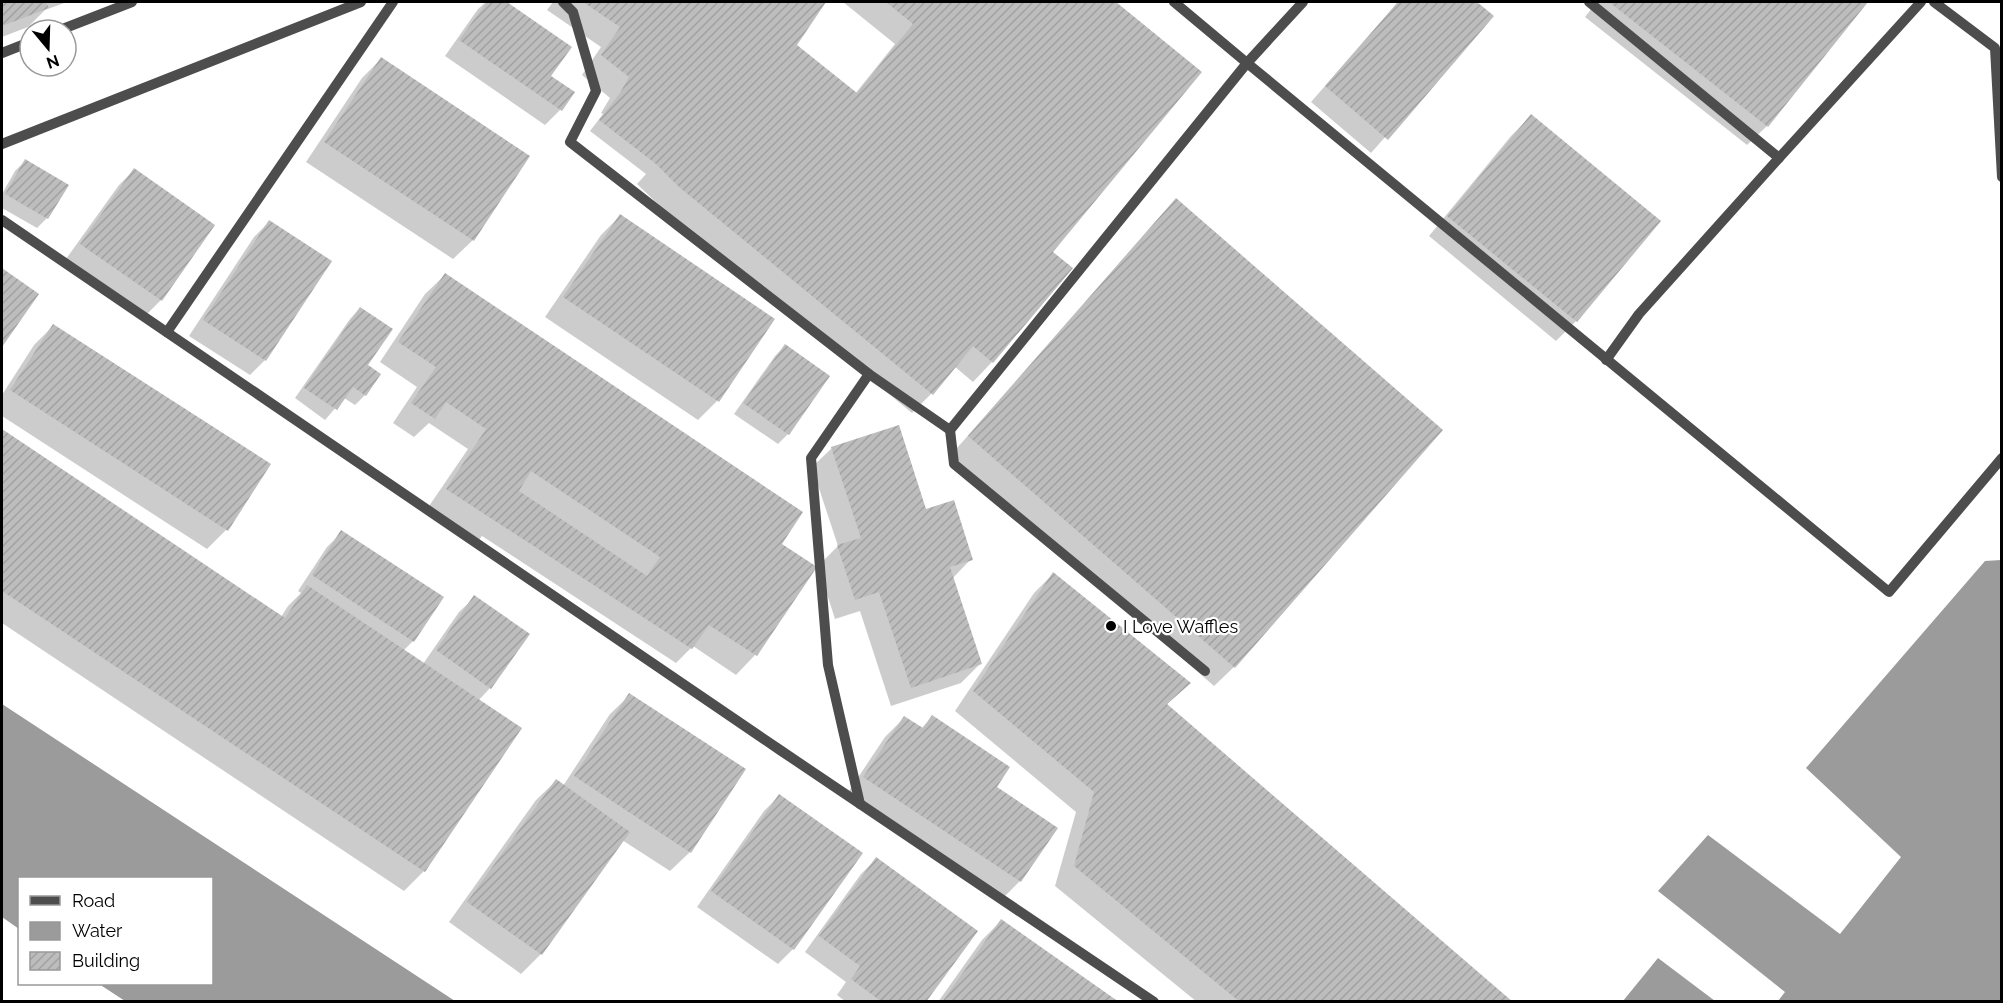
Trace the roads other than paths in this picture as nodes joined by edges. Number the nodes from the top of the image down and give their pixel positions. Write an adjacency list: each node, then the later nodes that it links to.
1 (132, 2): 10 (lane)
2 (361, 2): 14 (lane)
3 (393, 2): 18 (lane)
4 (563, 2): 20 (lane)
5 (1174, 2): 13 (lane)
6 (1303, 2): 13 (lane)
7 (1589, 2): 15 (lane)
8 (1921, 2): 15 (lane)
9 (1934, 2): 16 (lane)
10 (78, 23)
11 (18, 47): 12 (lane)
12 (2, 53)
13 (1247, 63): 19 (lane); 21 (lane)
14 (2, 144)
15 (1779, 158): 19 (lane)
16 (2001, 177)
17 (2, 220): 18 (lane)
18 (167, 332): 24 (lane)
19 (1606, 360): 22 (lane)
20 (869, 374): 21 (lane); 24 (lane)
21 (950, 430): 23 (lane)
22 (2001, 458)
23 (1204, 671)
24 (860, 804): 25 (lane)
25 (1154, 1002)

